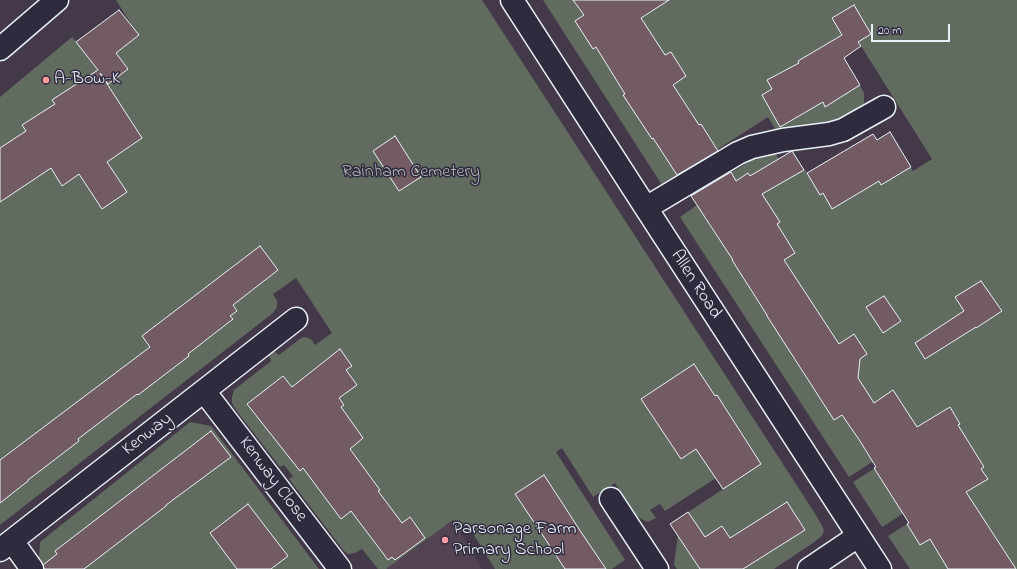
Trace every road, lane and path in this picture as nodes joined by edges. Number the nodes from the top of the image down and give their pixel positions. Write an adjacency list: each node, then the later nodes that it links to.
1 (57, 0): 3 (street)
2 (512, 0): 5 (street, Allen Road)
3 (0, 48)
4 (884, 107): 5 (street)
5 (646, 208): 9 (street, Allen Road)
6 (296, 319): 7 (street, Kenway)
7 (204, 391): 10 (street, Kenway); 12 (street, Kenway Close)
8 (612, 499): 13 (street)
9 (858, 536): 14 (street); 15 (street, Allen Road)
10 (6, 545): 11 (street)
11 (32, 569)
12 (340, 569)
13 (657, 569)
14 (809, 569)
15 (880, 569)

